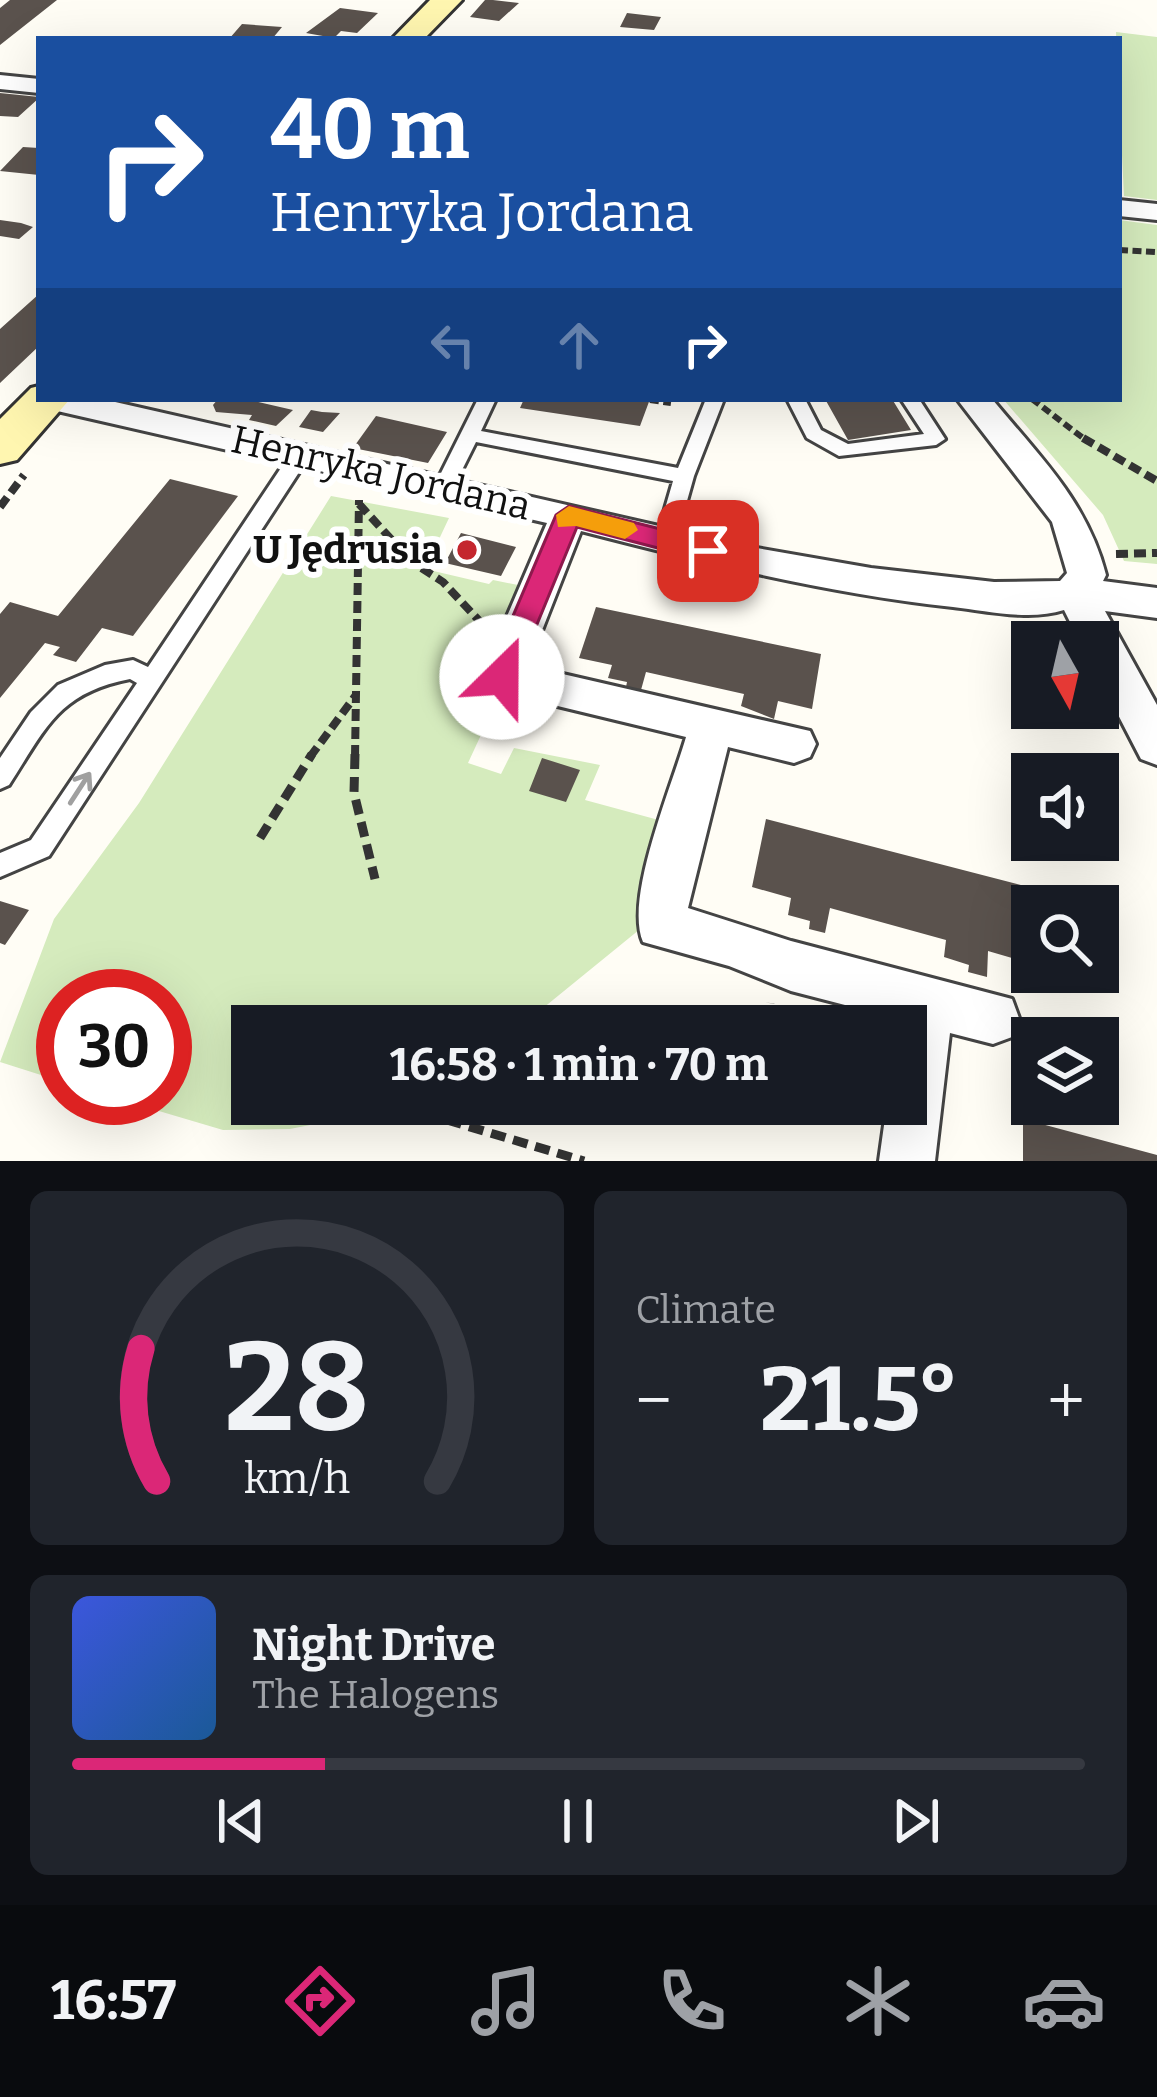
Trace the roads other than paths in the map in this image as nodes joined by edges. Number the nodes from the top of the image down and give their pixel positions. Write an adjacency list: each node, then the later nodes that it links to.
1 (447, 0): 2 (street)
2 (410, 36)
3 (0, 82): 4 (street)
4 (36, 86)
5 (1122, 208): 6 (street)
6 (1157, 212)
7 (47, 402): 15 (street)
8 (63, 402): 16 (street, Henryka Jordana)
9 (486, 402): 14 (lane)
10 (714, 402): 17 (lane)
11 (798, 402): 12 (lane)
12 (912, 402)
13 (976, 402): 21 (street)
14 (470, 434): 17 (lane); 18 (lane)
15 (0, 448)
16 (300, 455): 18 (street, Henryka Jordana); 23 (lane)
17 (684, 476): 20 (lane)
18 (443, 489): 19 (street, Henryka Jordana)
19 (569, 515): 20 (street, Henryka Jordana); 24 (street, Henryka Jordana)
20 (666, 540): 21 (street, Henryka Jordana)
21 (1074, 592): 22 (street, Henryka Jordana); 26 (street)
22 (1157, 602)
23 (151, 680): 27 (lane); 28 (lane, one-way to 23)
24 (711, 728): 25 (street); 29 (street)
25 (794, 744)
26 (1157, 746)
27 (0, 778)
28 (0, 865)
29 (927, 1003): 30 (street); 31 (street)
30 (993, 1018)
31 (907, 1161)

